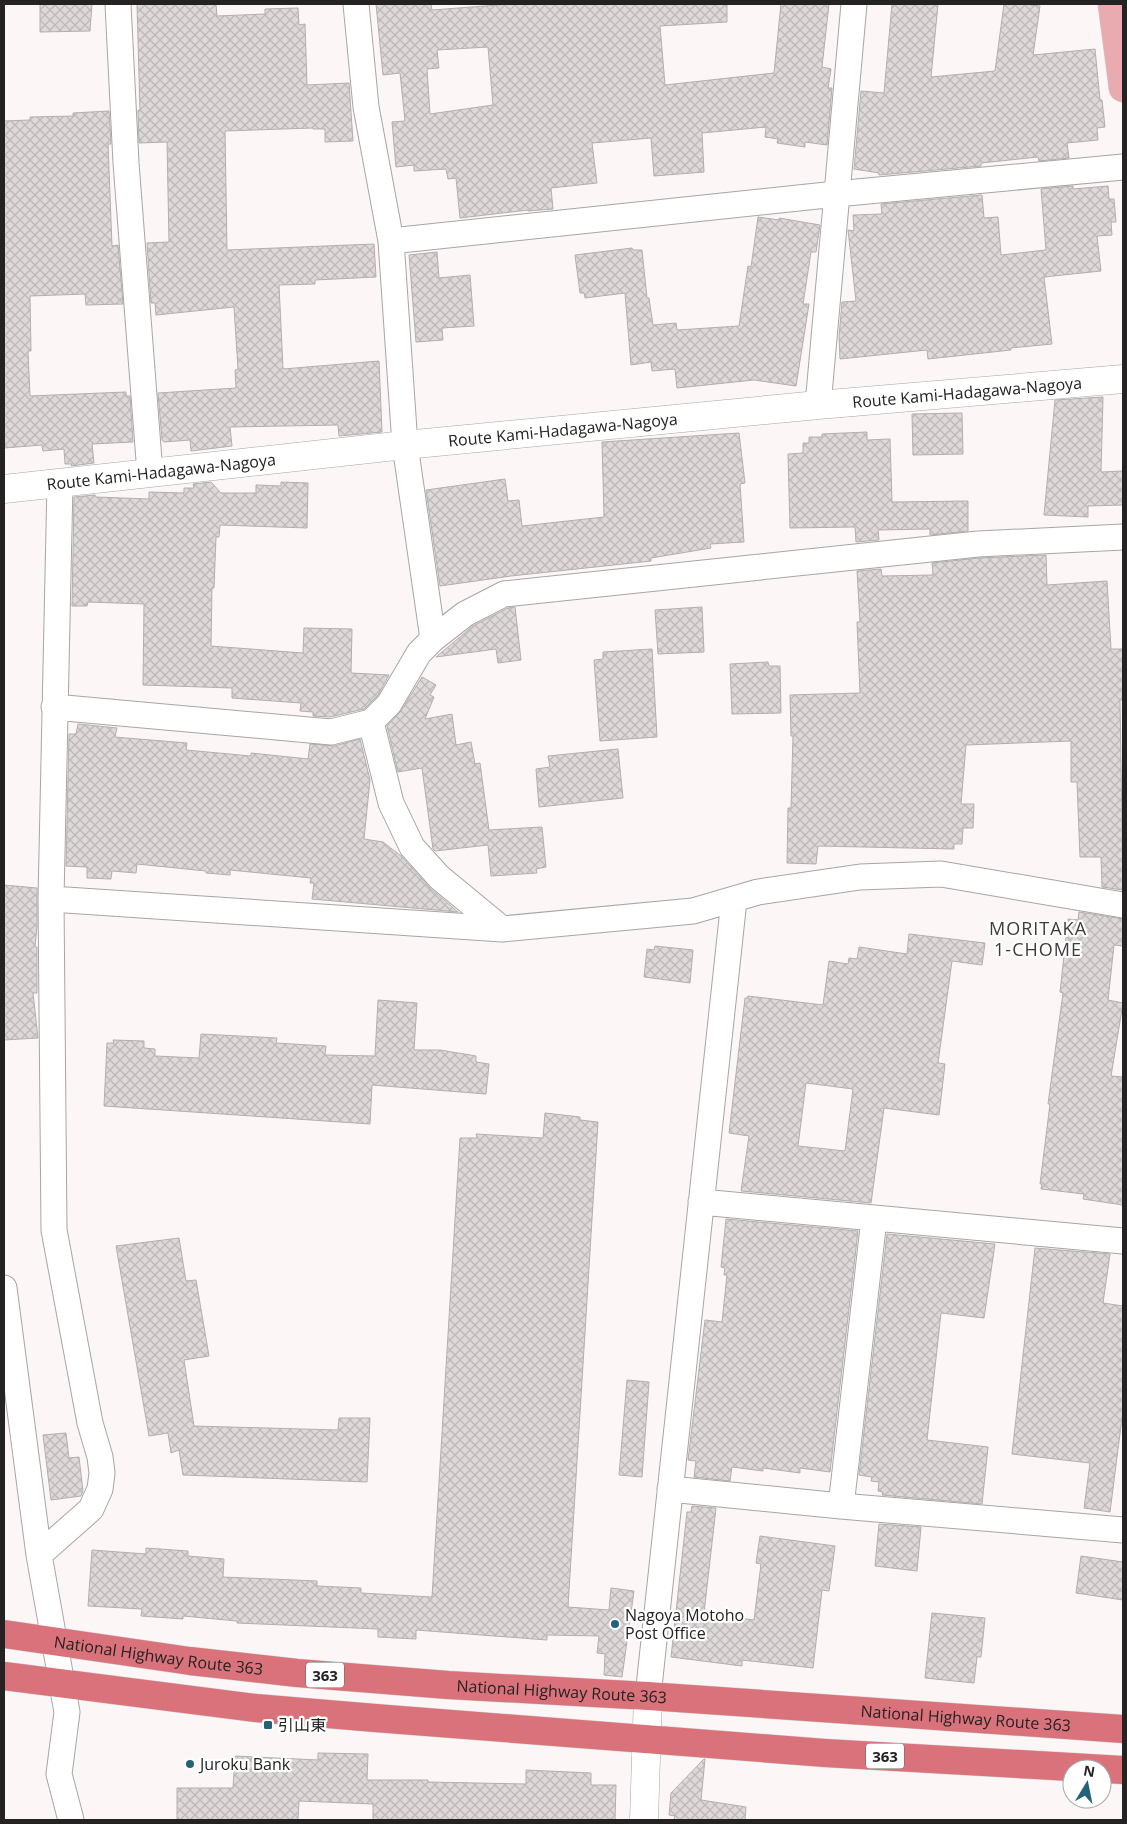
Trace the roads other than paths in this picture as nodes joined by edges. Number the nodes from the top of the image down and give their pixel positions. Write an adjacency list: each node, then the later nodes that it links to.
1 (118, 4): 12 (street)
2 (356, 4): 8 (street)
3 (854, 4): 7 (street)
4 (1117, 18): 5 (main road)
5 (1123, 88)
6 (1123, 167): 7 (street)
7 (836, 194): 8 (street); 10 (street)
8 (391, 241): 11 (street)
9 (1123, 379): 10 (main road, Route Kami-Hadagawa-Nagoya)
10 (818, 405): 11 (main road, Route Kami-Hadagawa-Nagoya)
11 (405, 445): 12 (main road, Route Kami-Hadagawa-Nagoya); 16 (street)
12 (150, 473): 13 (main road, Route Kami-Hadagawa-Nagoya)
13 (60, 483): 14 (main road, Route Kami-Hadagawa-Nagoya); 17 (street)
14 (4, 489)
15 (1123, 537): 16 (street)
16 (433, 639): 18 (street)
17 (54, 707): 18 (street); 19 (street)
18 (371, 722): 22 (street)
19 (51, 898): 22 (street); 30 (street)
20 (734, 900): 21 (street); 22 (street); 23 (street)
21 (1123, 905)
22 (502, 929)
23 (701, 1202): 24 (street); 27 (street)
24 (874, 1219): 25 (street); 28 (street)
25 (1123, 1241)
26 (4, 1288): 30 (street)
27 (670, 1489): 28 (street); 35 (street)
28 (841, 1506): 29 (street)
29 (1123, 1530)
30 (39, 1556): 32 (street)
31 (4, 1634): 32 (highway, National Highway Route 363 / 363)
32 (55, 1641): 34 (street); 35 (highway, National Highway Route 363 / 363)
33 (4, 1676): 34 (highway, 363)
34 (62, 1684): 37 (highway, 363); 39 (street)
35 (648, 1696): 36 (highway, National Highway Route 363 / 363); 37 (main road)
36 (1123, 1728)
37 (646, 1740): 38 (highway, 363); 40 (main road)
38 (1123, 1770)
39 (71, 1820)
40 (644, 1820)

